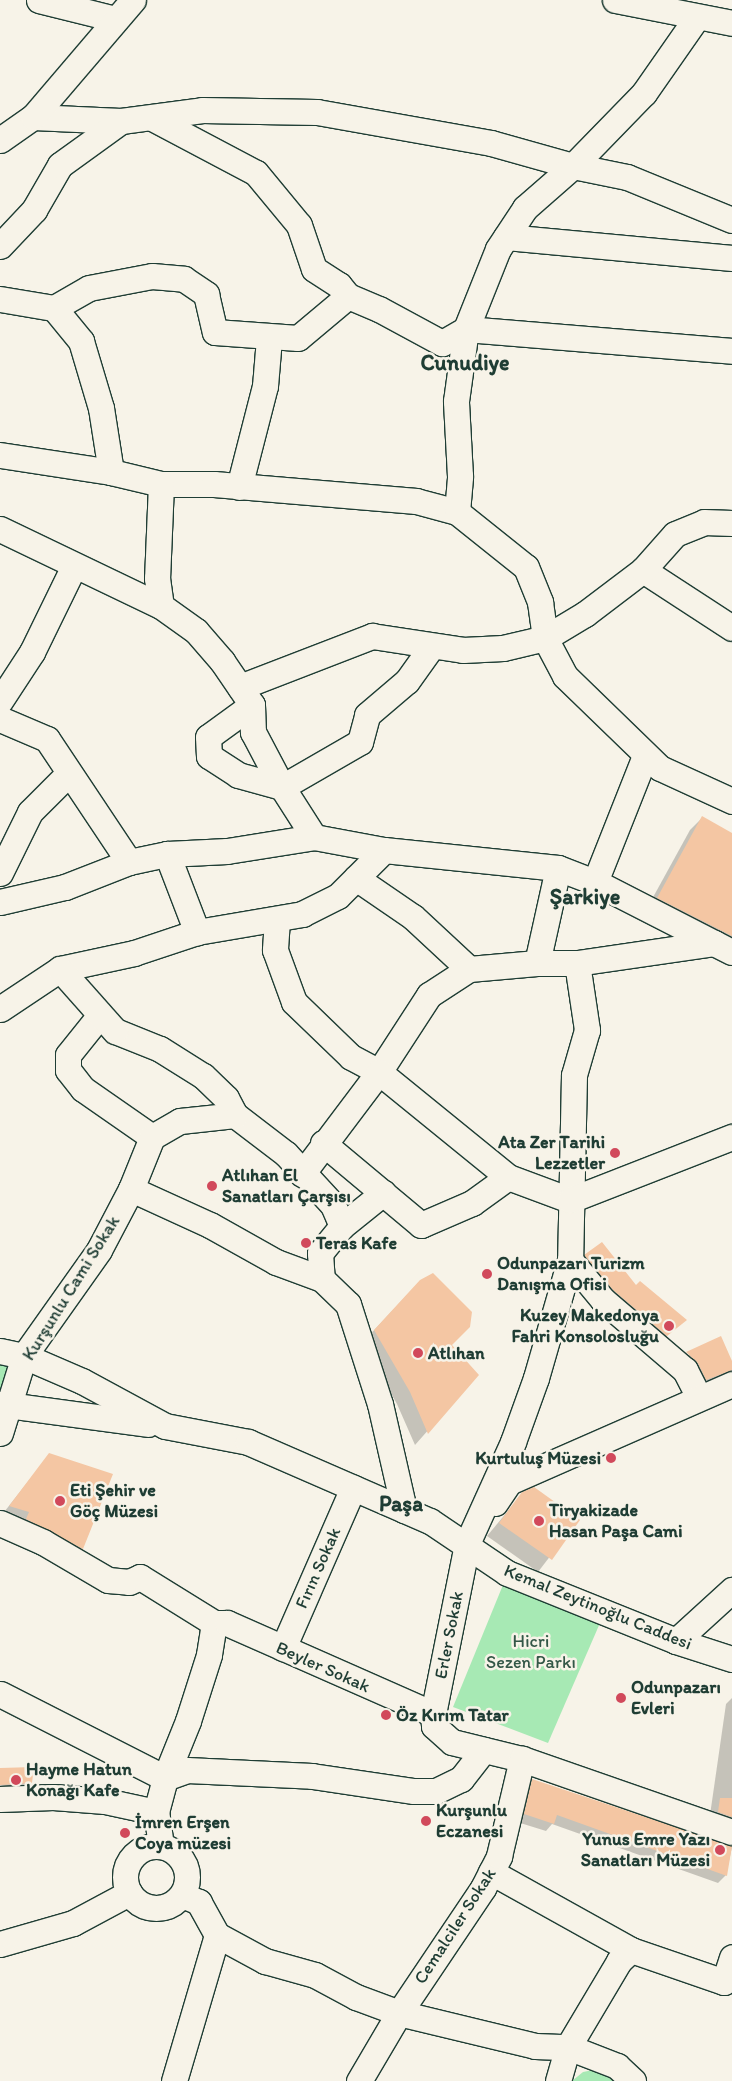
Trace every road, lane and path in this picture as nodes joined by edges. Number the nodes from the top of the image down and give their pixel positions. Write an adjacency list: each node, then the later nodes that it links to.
1 (39, 0): 4 (street)
2 (133, 0): 4 (street)
3 (615, 0): 5 (street)
4 (115, 18): 7 (street)
5 (697, 18): 6 (street); 11 (street)
6 (732, 23)
7 (33, 117): 9 (street); 10 (street)
8 (154, 119): 9 (street); 11 (street); 16 (street)
9 (121, 121): 14 (street)
10 (0, 140)
11 (573, 166): 12 (street); 13 (street)
12 (732, 220)
13 (506, 236): 15 (street); 19 (street)
14 (0, 246)
15 (732, 258)
16 (348, 296): 19 (street); 20 (street)
17 (0, 299): 18 (street)
18 (54, 308): 20 (street); 23 (street)
19 (466, 328): 21 (street); 26 (street)
20 (269, 338): 25 (street)
21 (732, 351)
22 (0, 455): 23 (street)
23 (111, 472): 24 (street)
24 (160, 484): 25 (street); 33 (street)
25 (239, 487): 26 (street)
26 (456, 512): 35 (street)
27 (704, 522): 28 (street); 30 (street); 32 (street)
28 (732, 523)
29 (0, 529): 31 (street)
30 (732, 532)
31 (74, 566): 33 (street); 38 (street)
32 (643, 570): 34 (street); 35 (street)
33 (161, 606): 37 (street)
34 (732, 628)
35 (545, 638): 36 (street); 40 (street)
36 (432, 646): 37 (street); 42 (street)
37 (246, 696): 42 (street); 42 (street)
38 (0, 701)
39 (0, 719): 41 (street)
40 (645, 756): 43 (street); 51 (street)
41 (68, 774): 47 (street); 49 (street)
42 (282, 787): 44 (street)
43 (732, 801)
44 (314, 838): 45 (street); 46 (street)
45 (384, 850): 48 (street); 50 (street)
46 (167, 854): 47 (street); 54 (street)
47 (128, 862): 52 (street)
48 (558, 868): 51 (street); 56 (street)
49 (0, 873)
50 (356, 878): 53 (street); 59 (street)
51 (595, 882): 55 (street)
52 (0, 902)
53 (278, 920): 54 (street); 62 (street)
54 (197, 932): 58 (street)
55 (723, 947): 57 (street)
56 (537, 963): 57 (street); 59 (street)
57 (577, 963): 71 (street)
58 (60, 969): 60 (street); 61 (street)
59 (469, 969): 62 (street)
60 (0, 1009)
61 (100, 1015): 63 (street); 64 (street)
62 (379, 1072): 66 (street); 68 (street)
63 (236, 1115): 64 (street); 67 (street)
64 (152, 1137): 69 (street, Kurşunlu Cami Sokak)
65 (732, 1137): 71 (street)
66 (323, 1143): 67 (street); 70 (street)
67 (302, 1174): 72 (street)
68 (508, 1177): 70 (street); 71 (street)
69 (131, 1189): 74 (street); 76 (street, Kurşunlu Cami Sokak)
70 (383, 1193): 72 (street)
71 (570, 1200): 73 (street)
72 (342, 1226): 74 (street)
73 (570, 1260): 78 (street); 85 (street)
74 (322, 1279): 83 (street)
75 (0, 1351): 76 (street, Kemal Zeytinoğlu Caddesi)
76 (24, 1356): 79 (street, Kurşunlu Cami Sokak); 80 (street, Kemal Zeytinoğlu Caddesi)
77 (729, 1390): 78 (street)
78 (699, 1398): 85 (street)
79 (5, 1405): 80 (street); 81 (street, Kurşunlu Cami Sokak)
80 (164, 1426): 82 (street, Kemal Zeytinoğlu Caddesi)
81 (0, 1433)
82 (353, 1488): 83 (street, Kemal Zeytinoğlu Caddesi); 89 (street, Fırın Sokak)
83 (404, 1510): 85 (street, Kemal Zeytinoğlu Caddesi)
84 (0, 1523): 87 (street)
85 (467, 1544): 88 (street, Kemal Zeytinoğlu Caddesi); 92 (street, Erler Sokak)
86 (732, 1590): 88 (street)
87 (214, 1623): 89 (street, Beyler Sokak); 95 (street)
88 (676, 1641): 90 (street, Kemal Zeytinoğlu Caddesi)
89 (283, 1648): 92 (street, Beyler Sokak)
90 (732, 1659)
91 (0, 1694): 95 (street)
92 (434, 1720): 93 (street, Beyler Sokak)
93 (484, 1750): 94 (street, Beyler Sokak); 95 (street)
94 (522, 1759): 98 (street, Beyler Sokak); 100 (street, Cemalciler Sokak)
95 (166, 1778): 97 (street)
96 (0, 1799): 97 (street)
97 (156, 1812): 99 (street)
98 (732, 1832)
99 (161, 1846): 101 (street); 102 (street)
100 (491, 1872): 105 (street); 107 (street, Cemalciler Sokak)
101 (129, 1893): 102 (street); 104 (street)
102 (182, 1895): 103 (street)
103 (218, 1935): 107 (street); 109 (street)
104 (0, 1944)
105 (630, 1950): 106 (street); 108 (street)
106 (732, 1957)
107 (399, 2013): 108 (street); 110 (street, Cemalciler Sokak)
108 (568, 2047): 111 (street); 112 (street)
109 (174, 2081)
110 (359, 2081)
111 (558, 2081)
112 (633, 2081)

